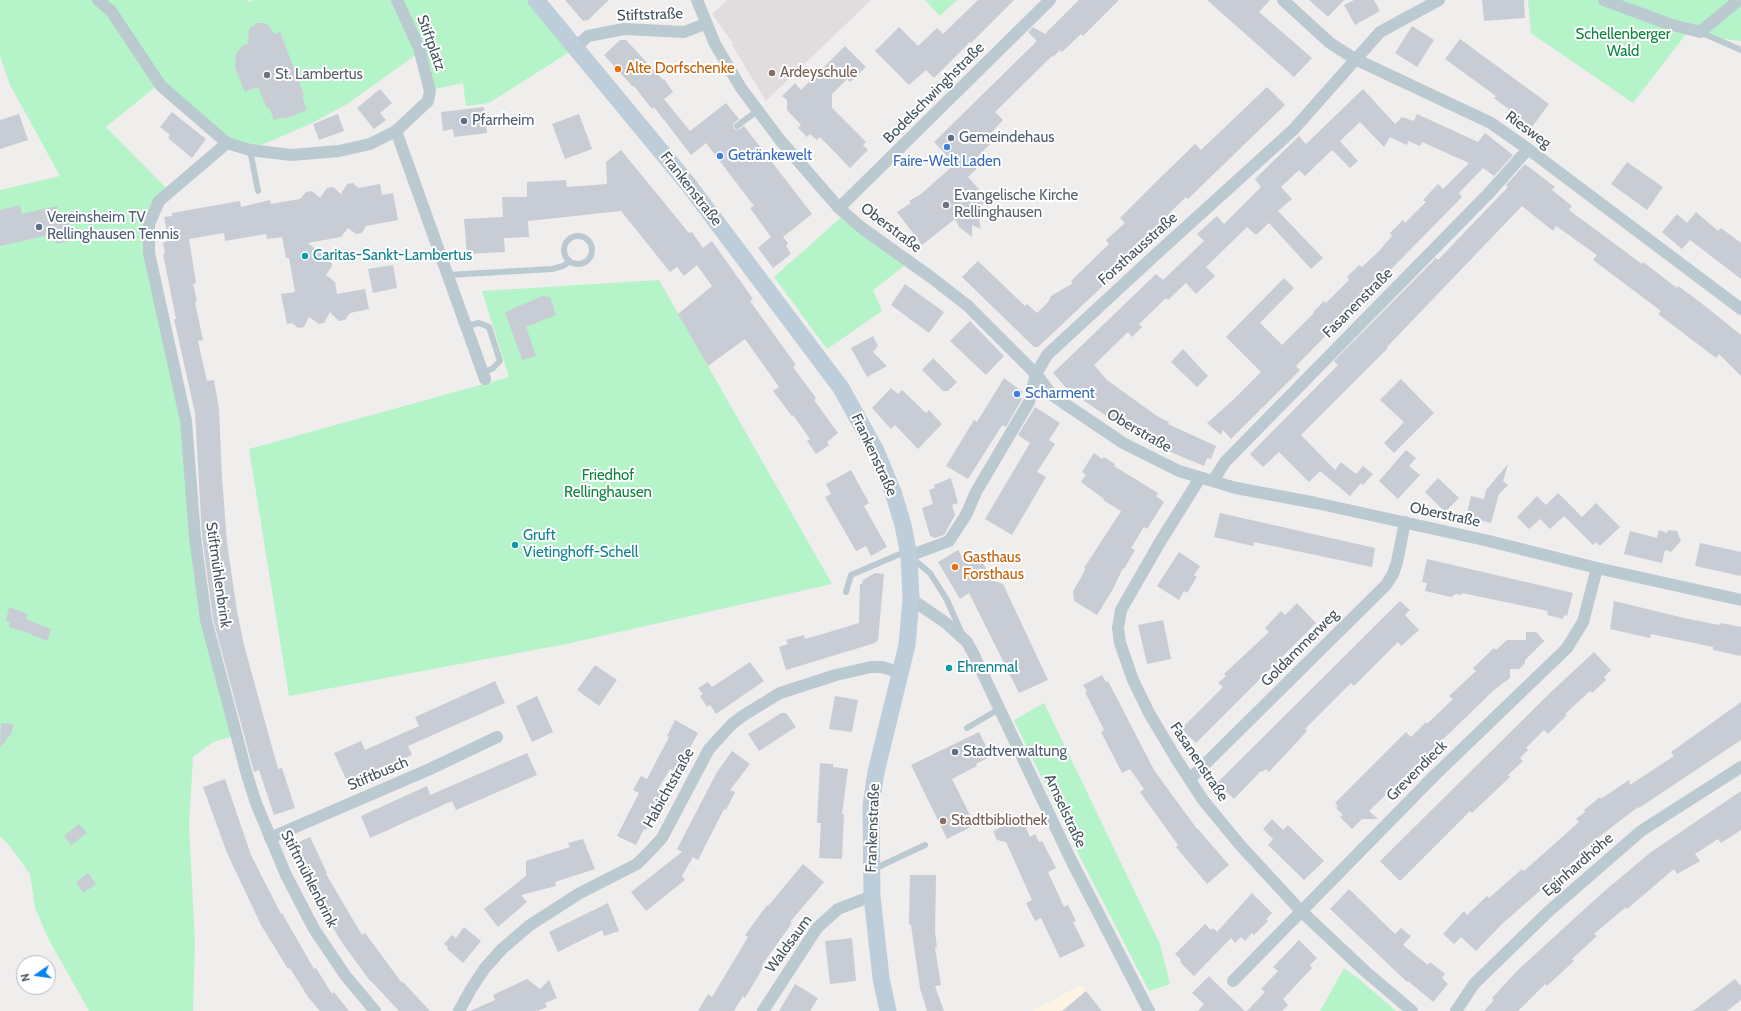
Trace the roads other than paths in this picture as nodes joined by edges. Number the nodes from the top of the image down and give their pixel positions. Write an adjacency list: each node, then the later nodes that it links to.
1 (98, 0): 18 (street)
2 (397, 0): 17 (street, Stiftplatz)
3 (536, 0): 12 (main road, Frankenstraße)
4 (697, 0): 10 (street, Oberstraße)
5 (1050, 0): 22 (street, Bodelschwinghstraße)
6 (1282, 0): 14 (street, Riesweg)
7 (1439, 0): 14 (street, Forsthausstraße)
8 (1604, 0): 11 (street)
9 (1739, 0): 11 (street)
10 (705, 24): 12 (street, Stiftstraße); 15 (street, Oberstraße)
11 (1700, 32): 13 (lane)
12 (575, 48): 32 (main road, Frankenstraße)
13 (1741, 50)
14 (1355, 59): 19 (street, Riesweg); 27 (street, Forsthausstraße)
15 (758, 111): 16 (lane); 22 (street, Oberstraße)
16 (737, 126)
17 (396, 131): 20 (street, Stiftplatz); 24 (street)
18 (227, 143): 20 (street, Stiftplatz); 44 (street, Stiftmühlenbrink)
19 (1528, 149): 25 (street, Riesweg); 30 (street, Fasanenstraße)
20 (250, 150): 21 (lane)
21 (258, 191)
22 (839, 208): 27 (street, Oberstraße)
23 (569, 262): 23 (lane); 24 (lane)
24 (448, 275): 26 (street)
25 (1741, 309)
26 (466, 326): 28 (street); 28 (lane)
27 (1036, 374): 29 (street, Oberstraße); 32 (street, Forsthausstraße)
28 (484, 376)
29 (1200, 478): 30 (street, Oberstraße); 43 (street, Fasanenstraße)
30 (1213, 481): 31 (street, Oberstraße)
31 (1405, 522): 33 (street, Oberstraße); 43 (street, Goldammerweg)
32 (909, 553): 34 (lane); 35 (main road, Frankenstraße); 37 (lane)
33 (1597, 568): 36 (street, Oberstraße); 48 (street, Grevendieck)
34 (846, 592)
35 (911, 599): 37 (street, Amselstraße); 38 (main road, Frankenstraße)
36 (1741, 600)
37 (967, 642): 39 (street, Amselstraße)
38 (901, 673): 46 (main road, Frankenstraße); 51 (street, Habichtstraße)
39 (999, 709): 40 (lane); 54 (street, Amselstraße)
40 (967, 728)
41 (497, 737): 44 (street, Stiftbusch)
42 (1741, 768): 56 (street, Eginhardhöhe)
43 (1190, 779): 48 (street, Fasanenstraße)
44 (270, 838): 50 (street, Stiftmühlenbrink)
45 (925, 845): 46 (lane)
46 (871, 870): 47 (main road, Frankenstraße)
47 (872, 896): 52 (street, Waldsaum); 53 (main road, Frankenstraße)
48 (1301, 911): 49 (street, Grevendieck); 55 (street, Fasanenstraße)
49 (1233, 981)
50 (375, 1011)
51 (459, 1011)
52 (763, 1011)
53 (888, 1011)
54 (1149, 1011)
55 (1412, 1011)
56 (1456, 1011)

